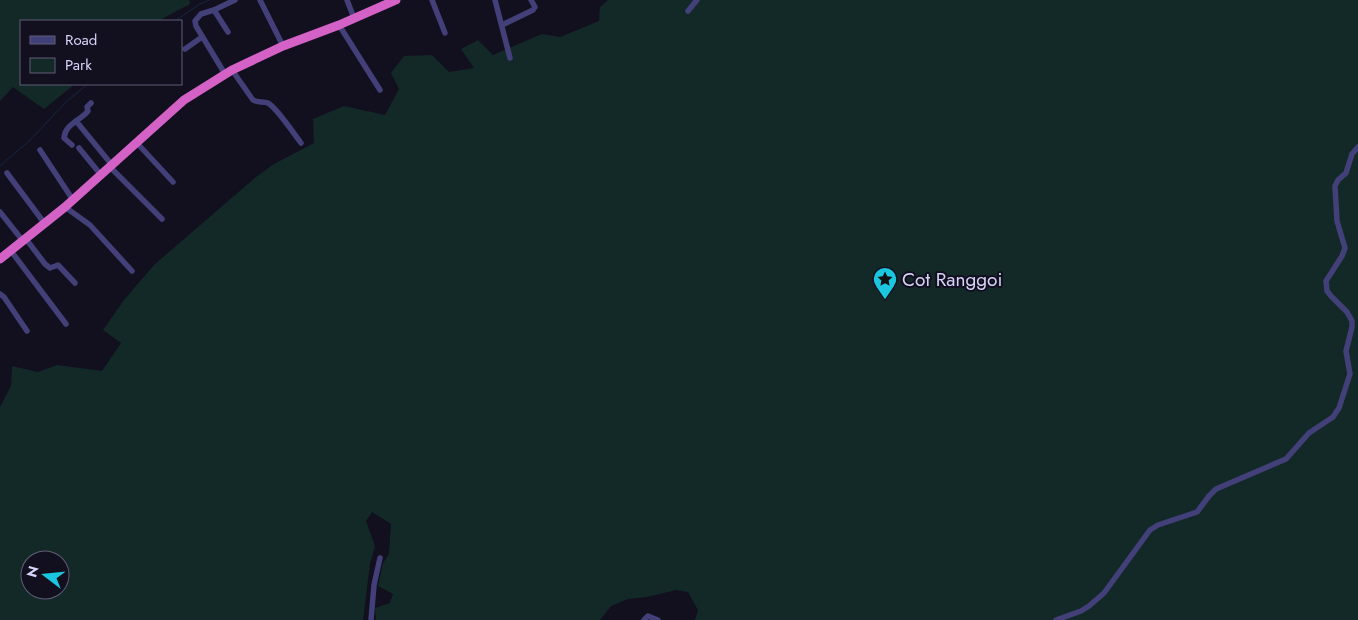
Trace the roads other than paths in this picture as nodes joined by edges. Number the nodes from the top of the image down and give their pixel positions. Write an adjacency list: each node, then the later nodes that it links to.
1 (235, 0): 9 (street)
2 (260, 0): 17 (street)
3 (347, 0): 11 (street)
4 (396, 0): 11 (highway)
5 (432, 0): 15 (street)
6 (494, 0): 13 (street)
7 (531, 0): 13 (street)
8 (697, 0): 10 (street)
9 (214, 10): 14 (street); 16 (street)
10 (688, 11)
11 (354, 18): 12 (highway)
12 (339, 25): 17 (highway); 21 (street)
13 (502, 25): 19 (street)
14 (228, 32)
15 (445, 33)
16 (202, 36): 18 (street); 20 (street)
17 (283, 46): 20 (highway)
18 (185, 49)
19 (510, 58)
20 (228, 72): 24 (highway); 25 (street)
21 (380, 90)
22 (91, 104): 23 (street)
23 (76, 121): 26 (street); 30 (street)
24 (137, 143): 30 (highway); 33 (street)
25 (301, 143)
26 (72, 145)
27 (1358, 146): 51 (street)
28 (79, 148): 32 (street)
29 (40, 150): 34 (street)
30 (111, 166): 32 (highway); 37 (street)
31 (7, 173): 38 (street)
32 (100, 175): 34 (highway)
33 (173, 182)
34 (73, 200): 35 (highway)
35 (65, 207): 38 (highway); 42 (street)
36 (0, 212): 39 (street)
37 (162, 219)
38 (45, 224): 39 (highway)
39 (24, 240): 40 (highway); 43 (street)
40 (11, 251): 41 (highway); 45 (street)
41 (0, 259)
42 (132, 270)
43 (75, 283)
44 (0, 294): 46 (street)
45 (66, 324)
46 (28, 331)
47 (380, 558): 48 (street)
48 (371, 620)
49 (644, 620): 50 (street)
50 (658, 620)
51 (1056, 620)

